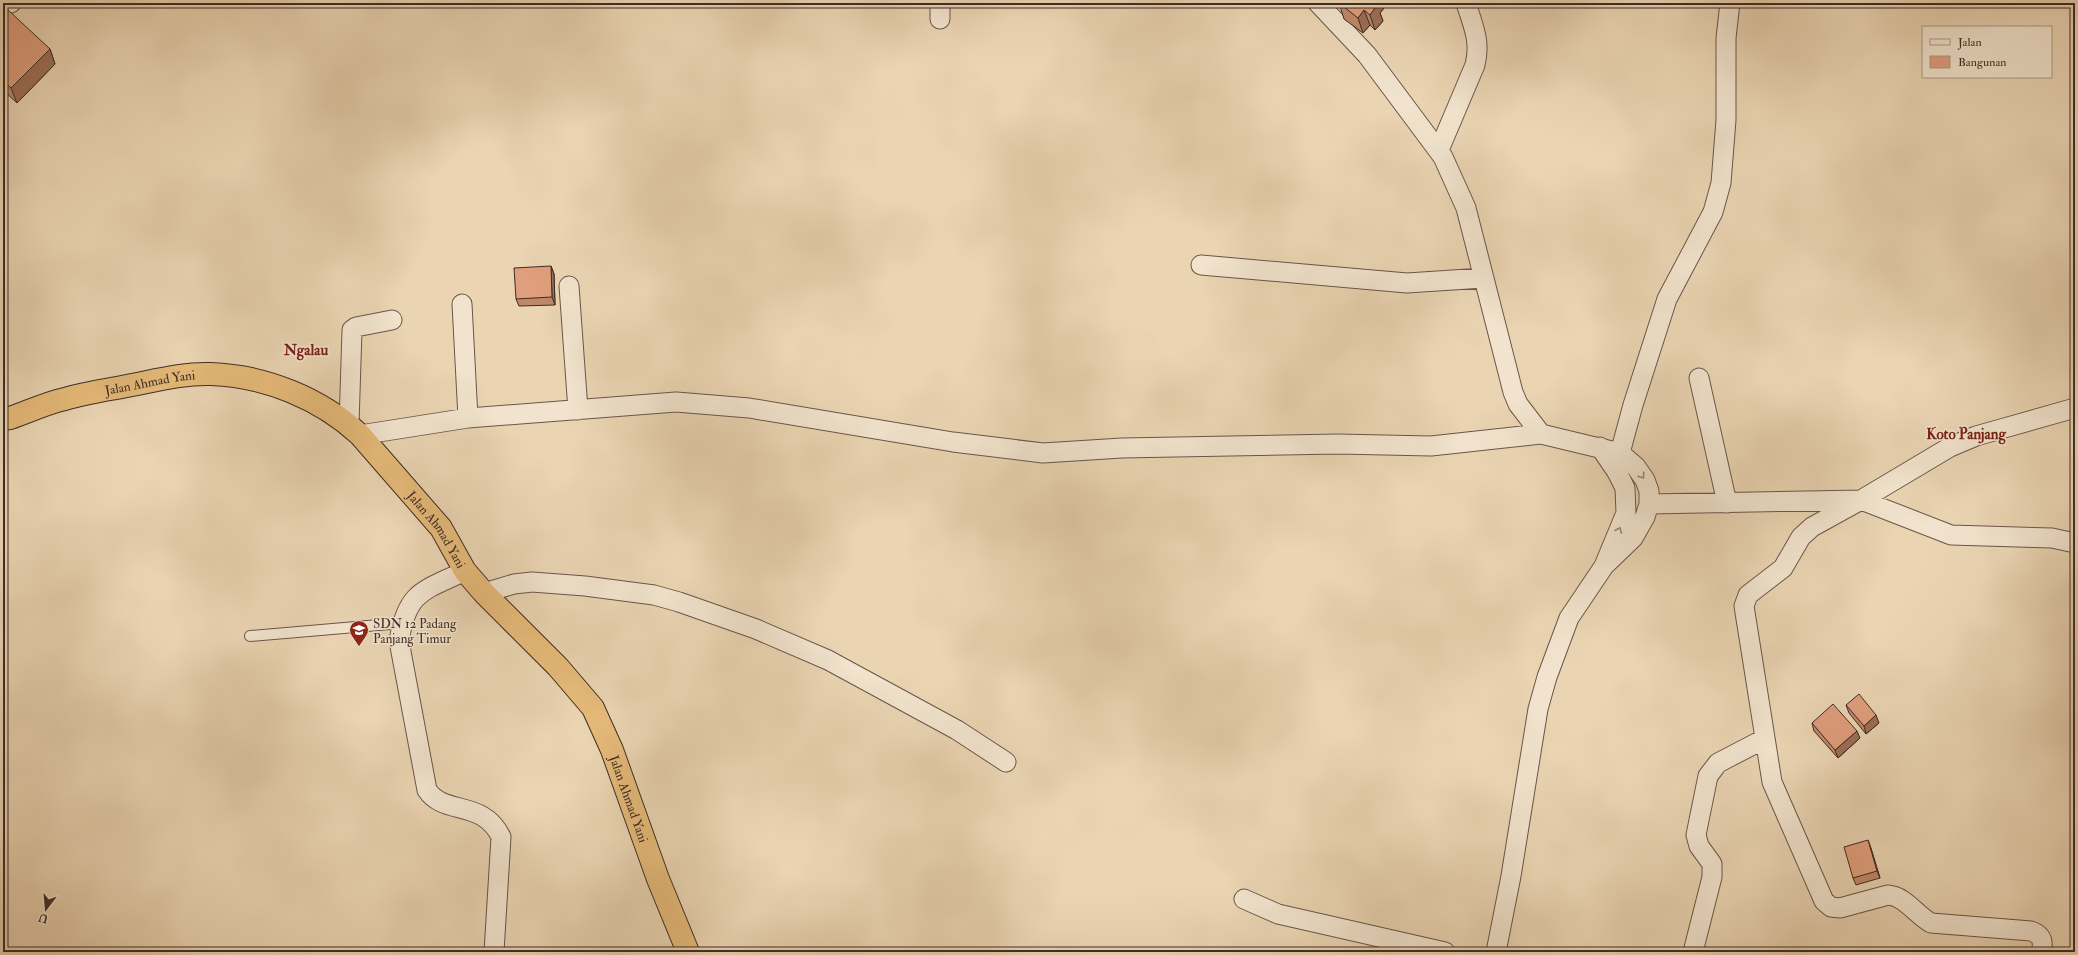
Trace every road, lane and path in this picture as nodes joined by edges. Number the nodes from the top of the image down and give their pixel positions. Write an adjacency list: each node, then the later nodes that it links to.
1 (11, 3): 5 (street)
2 (1318, 3): 6 (street)
3 (1466, 3): 6 (street)
4 (1730, 3): 20 (street)
5 (3, 4)
6 (1439, 150): 8 (street)
7 (1200, 265): 8 (street)
8 (1483, 278): 18 (street)
9 (569, 286): 14 (street)
10 (462, 304): 15 (street)
11 (392, 320): 17 (street)
12 (1698, 378): 22 (street)
13 (2075, 408): 21 (street)
14 (578, 410): 15 (street); 18 (street)
15 (468, 418): 17 (street)
16 (7, 419): 17 (highway, Jalan Ahmad Yani)
17 (354, 429): 26 (highway, Jalan Ahmad Yani)
18 (1541, 434): 19 (street)
19 (1600, 447): 20 (street); 25 (street, one-way to 19)
20 (1620, 453): 23 (street, one-way to 23)
21 (1861, 500): 22 (street); 24 (street); 30 (street)
22 (1727, 503): 23 (street)
23 (1649, 504): 25 (street)
24 (2075, 543)
25 (1604, 566): 36 (street)
26 (466, 571): 27 (highway, Jalan Ahmad Yani); 28 (street)
27 (484, 593): 31 (street); 34 (highway, Jalan Ahmad Yani)
28 (402, 623): 29 (lane); 33 (street)
29 (250, 636)
30 (1764, 739): 37 (street); 38 (street)
31 (1006, 762)
32 (1244, 899): 35 (street)
33 (494, 952)
34 (688, 952)
35 (1445, 952)
36 (1496, 952)
37 (1693, 952)
38 (2041, 952)

